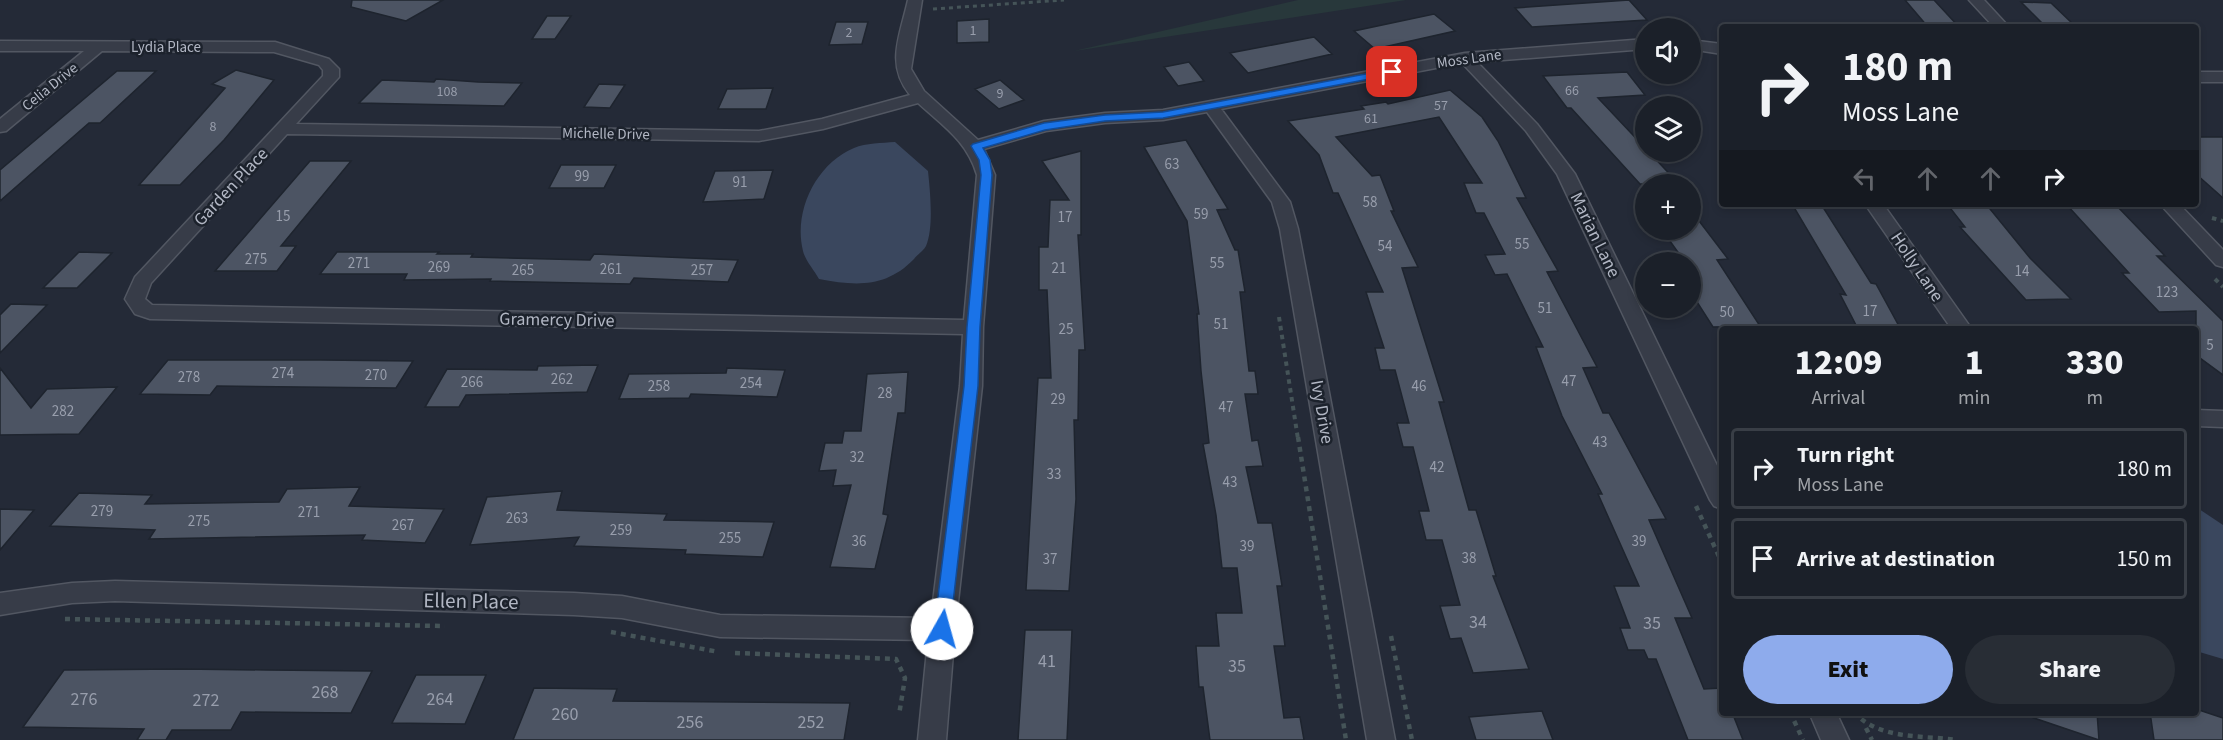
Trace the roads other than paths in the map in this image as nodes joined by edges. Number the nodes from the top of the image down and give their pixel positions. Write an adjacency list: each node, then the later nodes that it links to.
1 (1976, 0): 3 (street)
2 (921, 7): 13 (street)
3 (1999, 24)
4 (1635, 45): 9 (street, Moss Lane)
5 (0, 46): 6 (street, Lydia Place)
6 (99, 46): 10 (street, Lydia Place); 15 (street, Celia Drive)
7 (1701, 46): 8 (street)
8 (1719, 49)
9 (1465, 58): 14 (street, Moss Lane); 28 (street, Marian Lane)
10 (328, 66): 16 (street, Garden Place)
11 (2199, 76): 12 (street)
12 (2223, 77)
13 (923, 97): 16 (street, Michelle Drive); 17 (street)
14 (1211, 106): 17 (street, Moss Lane); 33 (street, Ivy Drive)
15 (0, 128)
16 (284, 129): 23 (street, Garden Place)
17 (977, 146): 25 (street)
18 (1876, 207): 24 (street, Holly Lane)
19 (2172, 207): 21 (street)
20 (2220, 227): 21 (street)
21 (2197, 233): 22 (street)
22 (2223, 261)
23 (142, 309): 25 (street, Gramercy Drive)
24 (1960, 326)
25 (973, 327): 30 (street)
26 (2199, 418): 27 (street)
27 (2223, 419)
28 (1719, 494)
29 (0, 604): 30 (street, Ellen Place)
30 (942, 629): 32 (street)
31 (1824, 716): 34 (street)
32 (932, 740)
33 (1381, 740)
34 (1835, 740)

